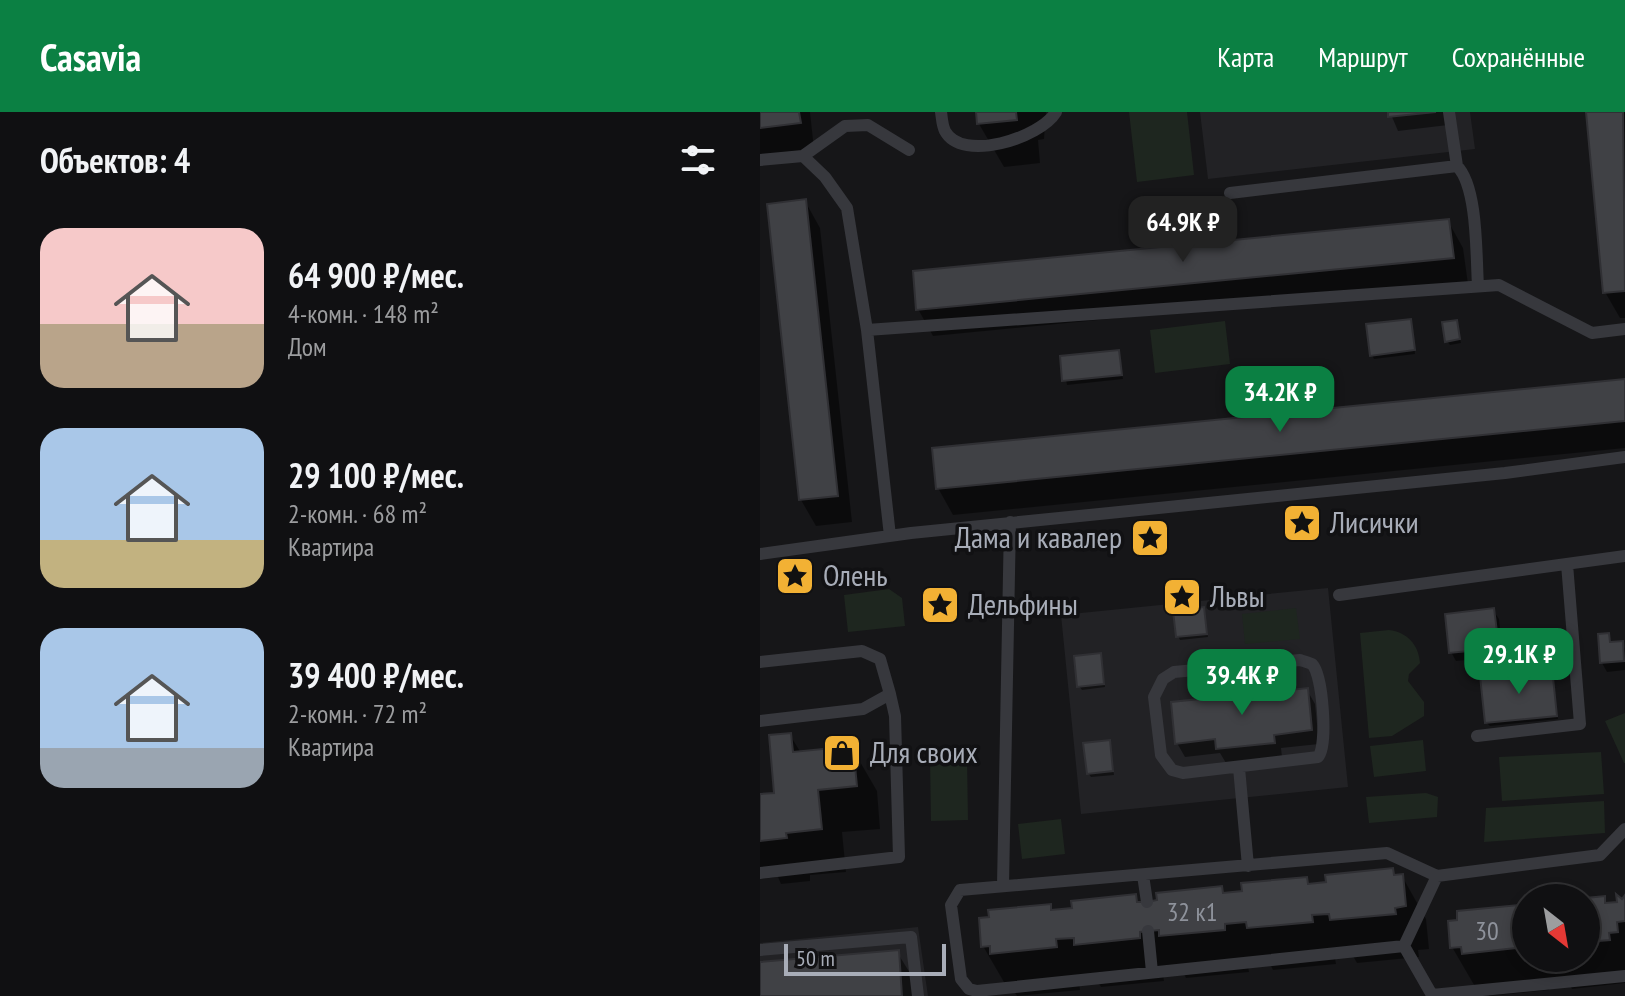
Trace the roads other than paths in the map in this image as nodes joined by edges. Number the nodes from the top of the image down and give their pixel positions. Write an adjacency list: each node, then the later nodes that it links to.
1 (941, 112): 2 (lane)
2 (1056, 112)
3 (1449, 112): 7 (lane)
4 (909, 150): 5 (lane)
5 (803, 156): 6 (lane); 11 (lane)
6 (760, 160)
7 (1457, 166): 8 (lane); 9 (lane)
8 (1230, 193)
9 (1478, 286): 10 (lane); 11 (lane)
10 (1625, 329)
11 (867, 330): 14 (lane)
12 (1625, 457): 13 (lane)
13 (1010, 522): 14 (lane); 29 (lane)
14 (890, 536): 15 (lane)
15 (760, 554)
16 (1625, 556): 17 (lane)
17 (1567, 564): 18 (lane); 22 (lane)
18 (1339, 595)
19 (760, 662): 20 (lane)
20 (890, 694): 21 (lane); 26 (lane)
21 (760, 721)
22 (1477, 736)
23 (1239, 768): 23 (lane); 25 (lane)
24 (1625, 829): 28 (lane)
25 (1248, 866): 27 (lane); 28 (lane)
26 (760, 873)
27 (1143, 875): 29 (lane); 30 (lane)
28 (1437, 876): 32 (lane)
29 (1003, 885): 34 (lane)
30 (1147, 902)
31 (1148, 931): 34 (lane)
32 (1404, 946): 34 (lane); 35 (lane)
33 (760, 950): 36 (lane)
34 (1152, 972)
35 (1625, 976)
36 (918, 996)

